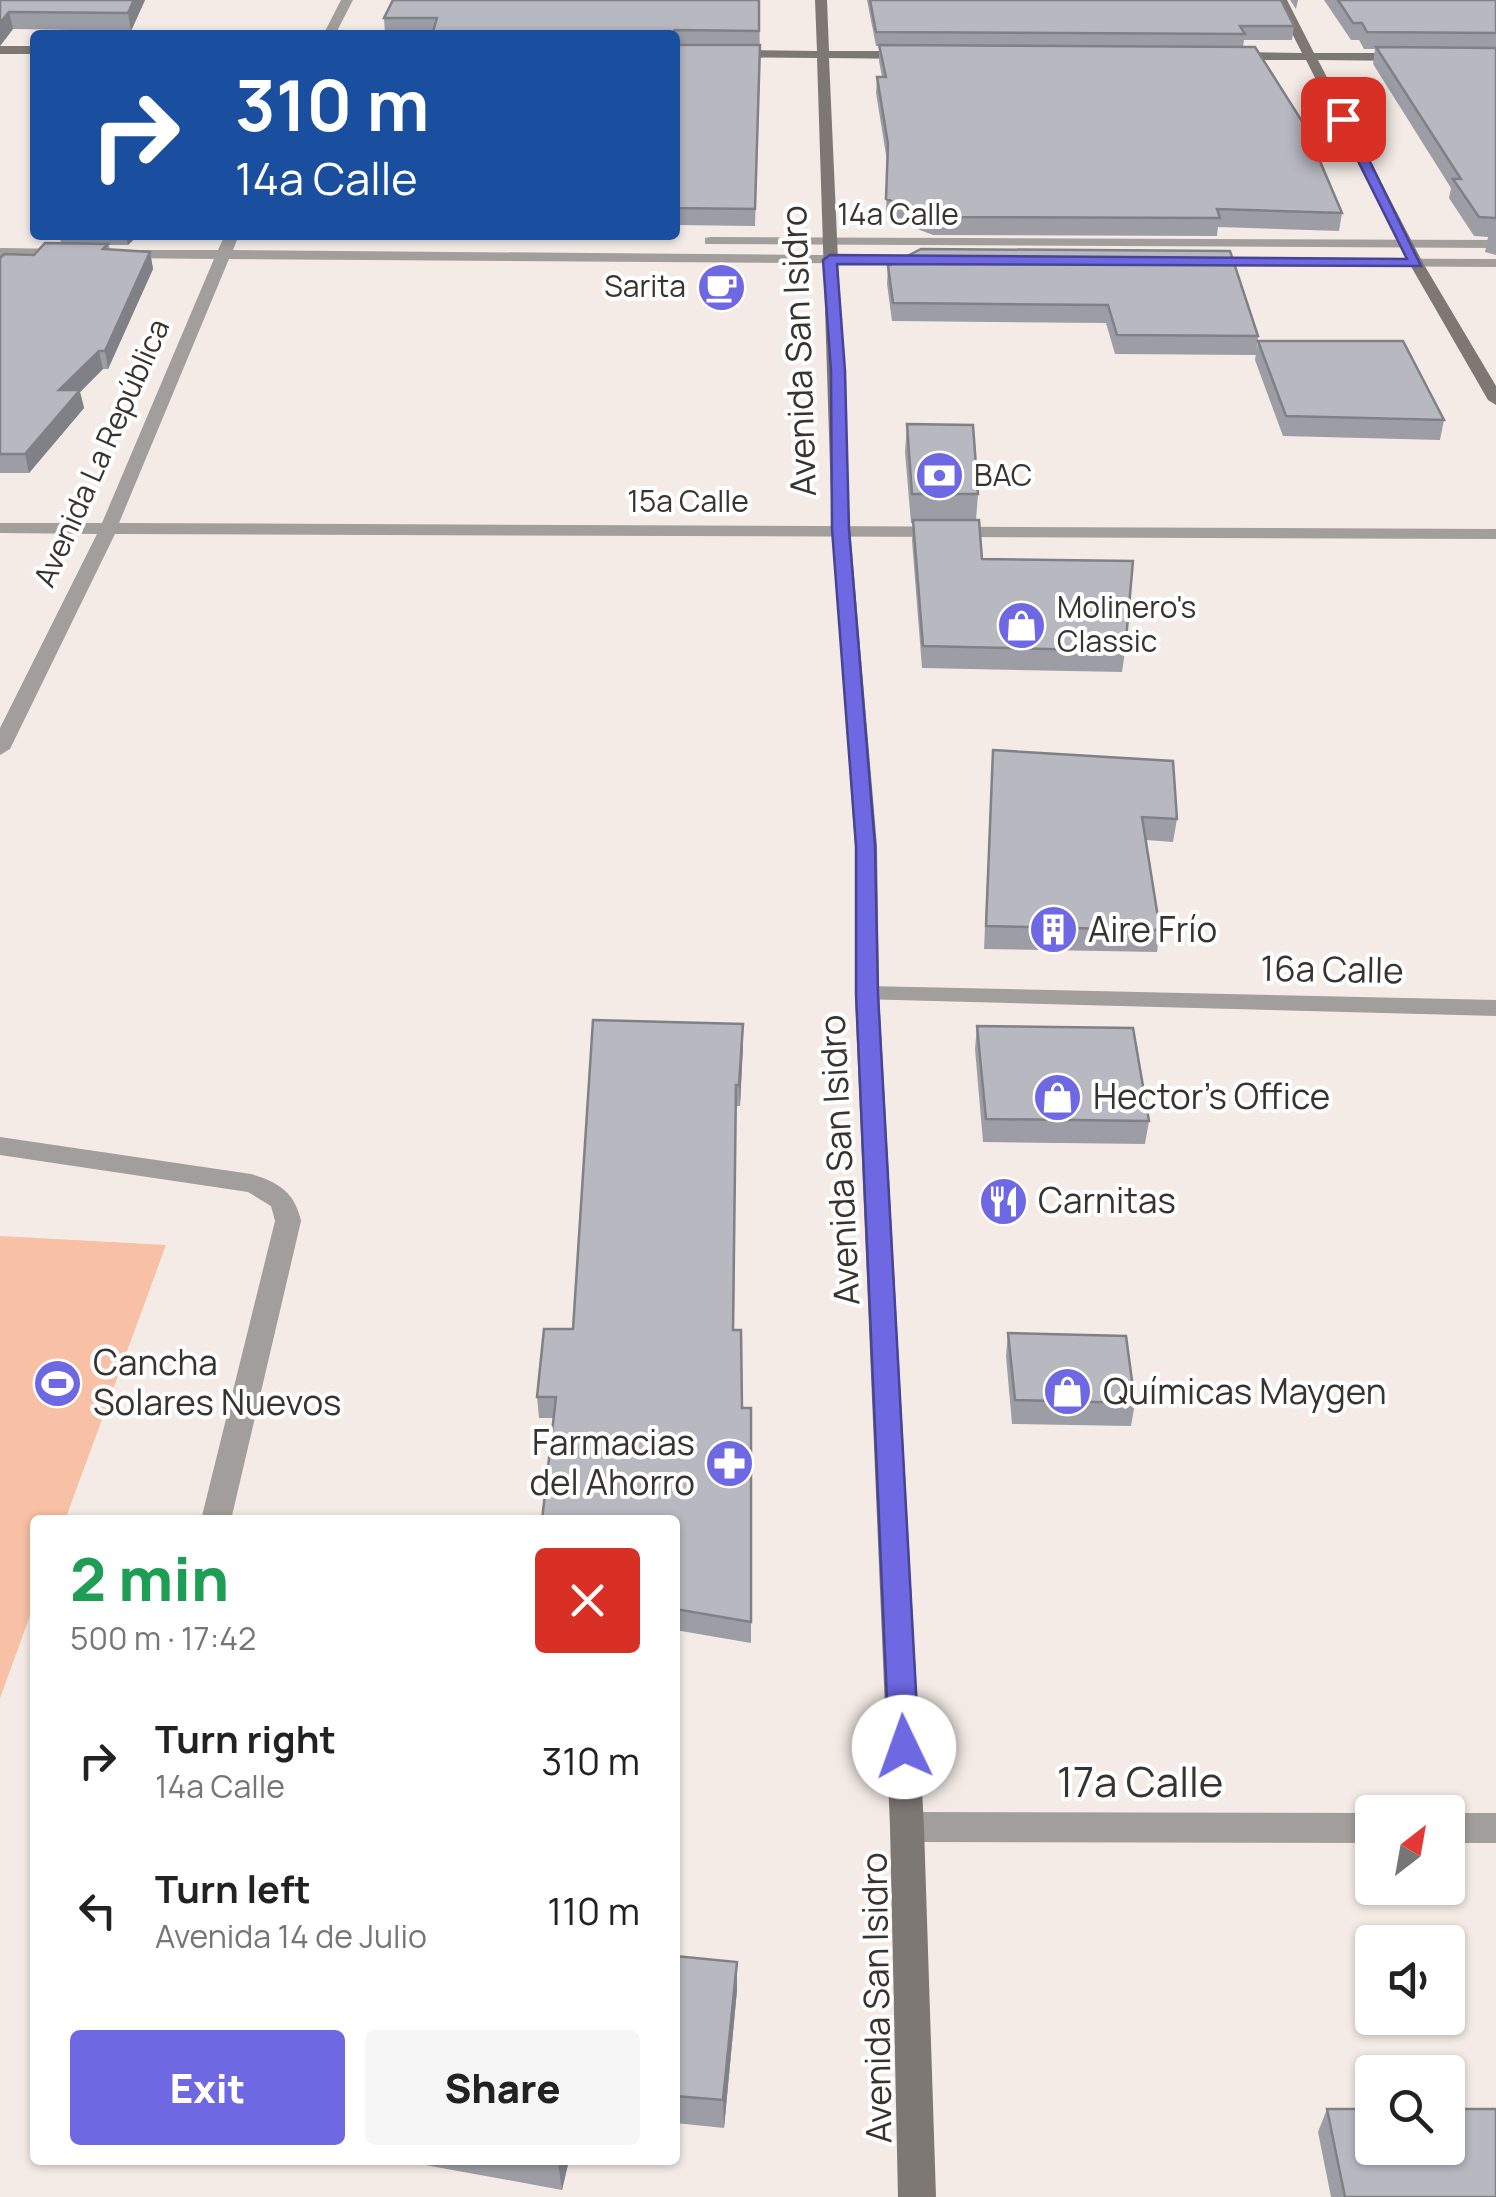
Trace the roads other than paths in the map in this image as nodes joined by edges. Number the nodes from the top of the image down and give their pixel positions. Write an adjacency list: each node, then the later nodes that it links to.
1 (348, 0): 4 (street)
2 (821, 0): 8 (street, Avenida San Isidro)
3 (1281, 0): 11 (street)
4 (332, 30)
5 (0, 50): 6 (street)
6 (30, 50)
7 (680, 54): 8 (street)
8 (824, 54): 9 (street); 19 (street, Avenida San Isidro)
9 (922, 55)
10 (1213, 56): 11 (street)
11 (1310, 57): 12 (street); 17 (street)
12 (1422, 57)
13 (0, 235): 14 (street)
14 (30, 235)
15 (172, 240): 16 (street, 14a Calle)
16 (229, 243): 19 (street, 14a Calle); 20 (street, 14a Calle); 27 (street, Avenida La República)
17 (1408, 244): 18 (street, 14a Calle); 19 (street, 14a Calle); 23 (street)
18 (1496, 244)
19 (829, 251): 21 (street, 14a Calle); 28 (street, Avenida San Isidro)
20 (0, 252)
21 (947, 260)
22 (1182, 262): 23 (street)
23 (1416, 263): 24 (street); 25 (street)
24 (1496, 263)
25 (1496, 400)
26 (0, 528): 27 (street, 15a Calle)
27 (108, 529): 28 (street, 15a Calle); 30 (street, Avenida La República)
28 (840, 529): 29 (street, 15a Calle); 31 (street, Avenida San Isidro)
29 (1496, 534)
30 (0, 748)
31 (867, 994): 32 (street, 16a Calle); 35 (street, Avenida San Isidro)
32 (1496, 1008)
33 (0, 1146): 34 (street)
34 (217, 1515)
35 (908, 1826): 36 (street, 17a Calle); 39 (street, Avenida San Isidro)
36 (1355, 1828)
37 (1465, 1828): 38 (street)
38 (1496, 1828)
39 (917, 2197)

